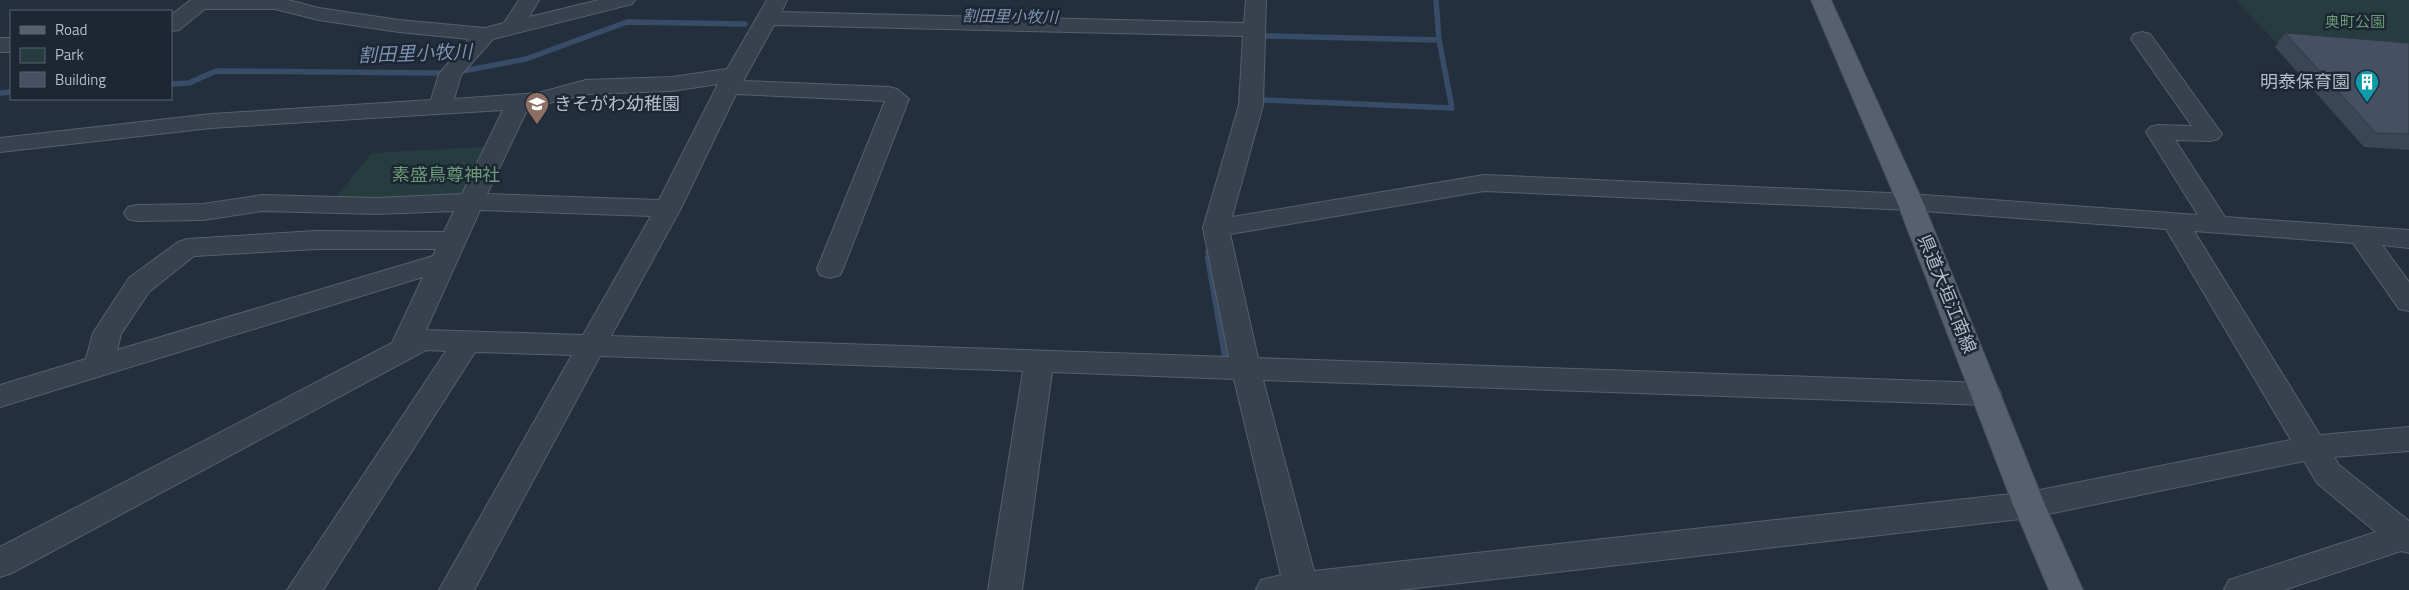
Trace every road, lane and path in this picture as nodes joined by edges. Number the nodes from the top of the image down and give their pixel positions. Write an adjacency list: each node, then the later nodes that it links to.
1 (529, 0): 8 (street)
2 (625, 0): 8 (street)
3 (1256, 0): 9 (street)
4 (1821, 0): 17 (main road, 県道大垣江南線)
5 (277, 1): 7 (street); 10 (street)
6 (772, 9): 9 (street); 12 (street)
7 (172, 24)
8 (512, 28): 10 (street)
9 (1254, 30): 22 (street)
10 (485, 34): 14 (street)
11 (2142, 39): 21 (street)
12 (731, 81): 13 (street); 18 (street); 26 (street)
13 (519, 102): 14 (street); 16 (street)
14 (440, 108): 15 (street)
15 (0, 145)
16 (471, 202): 18 (street); 19 (street); 25 (street)
17 (1910, 202): 20 (street); 22 (street); 34 (main road, 県道大垣江南線)
18 (668, 208): 29 (street)
19 (136, 213)
20 (2175, 222): 21 (street); 37 (street)
21 (2217, 225): 23 (street)
22 (1216, 228): 33 (street)
23 (2361, 236): 24 (street); 27 (street)
24 (2409, 239)
25 (448, 252): 30 (street); 32 (street); 32 (street)
26 (830, 269)
27 (2409, 302)
28 (467, 342): 29 (street); 30 (street); 42 (street)
29 (592, 345): 31 (street); 43 (street)
30 (403, 350): 40 (street)
31 (1039, 361): 33 (street); 44 (street)
32 (99, 367): 35 (street)
33 (1246, 369): 34 (street); 41 (street)
34 (1986, 394): 38 (main road, 県道大垣江南線)
35 (0, 396)
36 (2409, 439): 37 (street)
37 (2314, 447): 38 (street); 39 (street)
38 (2029, 505): 41 (street); 45 (main road, 県道大垣江南線)
39 (2407, 537): 46 (street)
40 (0, 562)
41 (1292, 589)
42 (304, 590)
43 (456, 590)
44 (1005, 590)
45 (2066, 590)
46 (2241, 590)

